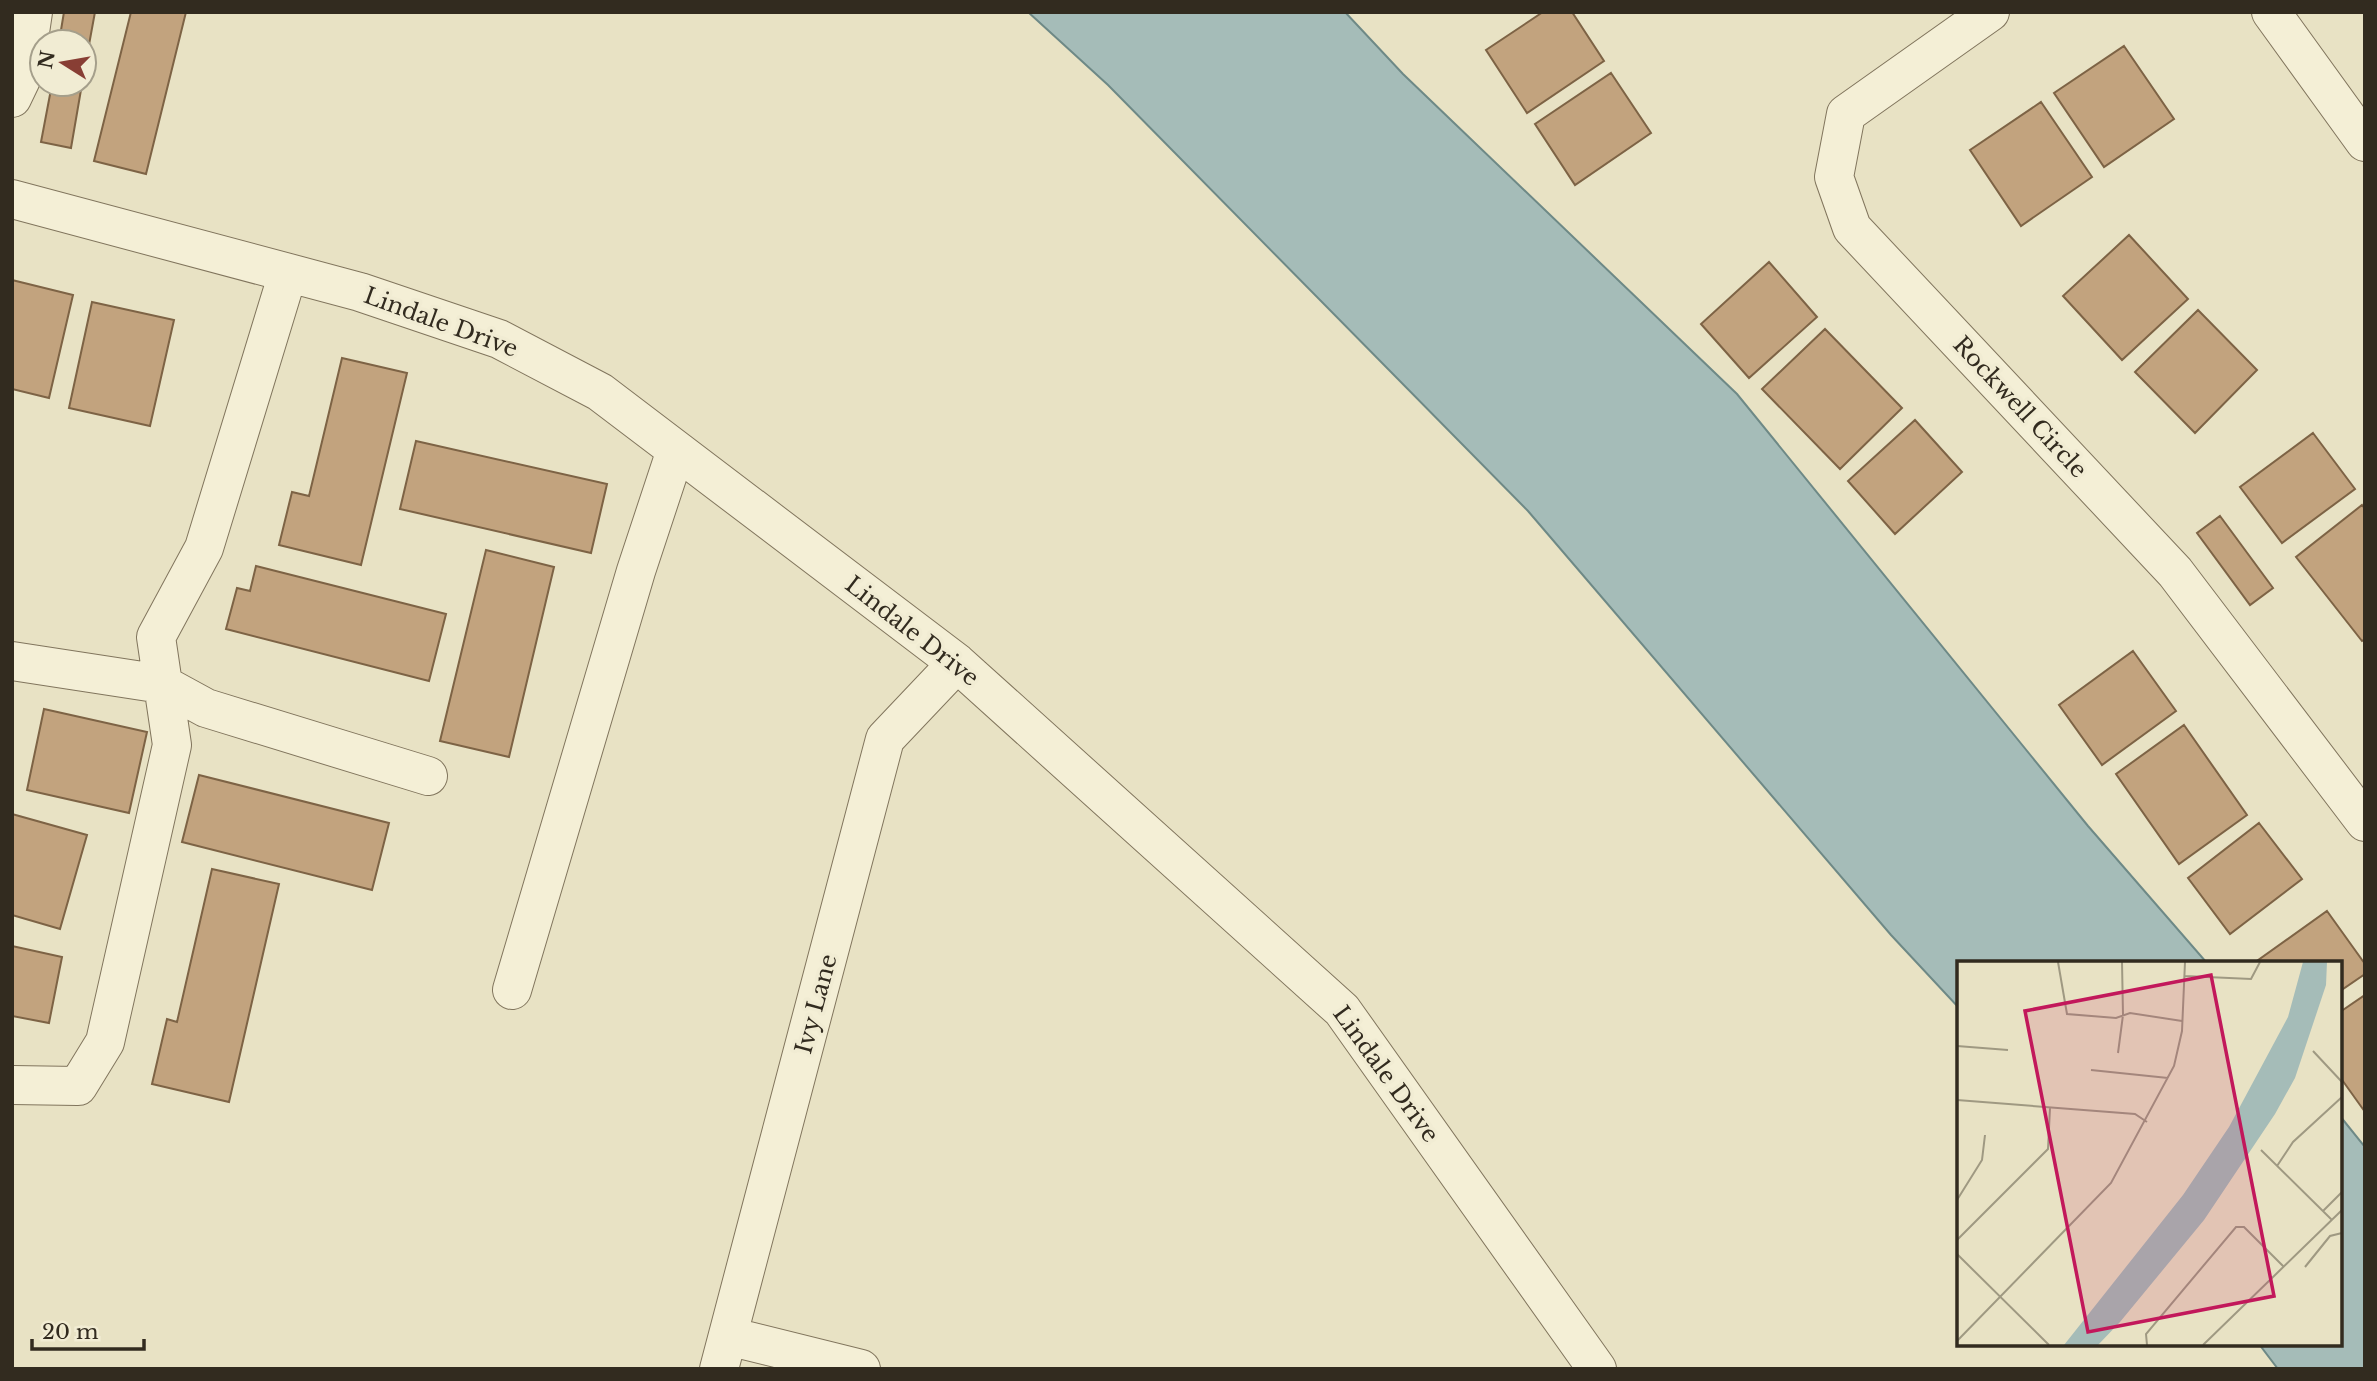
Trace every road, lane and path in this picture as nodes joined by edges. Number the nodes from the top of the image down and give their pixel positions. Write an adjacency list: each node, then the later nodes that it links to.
1 (33, 12): 4 (street)
2 (1990, 12): 13 (street, Rockwell Circle)
3 (2271, 12): 5 (street)
4 (12, 98)
5 (2365, 142)
6 (12, 199): 7 (street, Lindale Drive)
7 (288, 273): 8 (street, Lindale Drive); 11 (street)
8 (676, 450): 10 (street, Lindale Drive); 14 (street)
9 (12, 661): 11 (street)
10 (957, 663): 16 (street, Ivy Lane); 18 (street, Lindale Drive)
11 (162, 684): 12 (street); 15 (street)
12 (428, 776)
13 (2365, 822)
14 (512, 990)
15 (12, 1085)
16 (723, 1352): 17 (street)
17 (861, 1369)
18 (1597, 1369)

